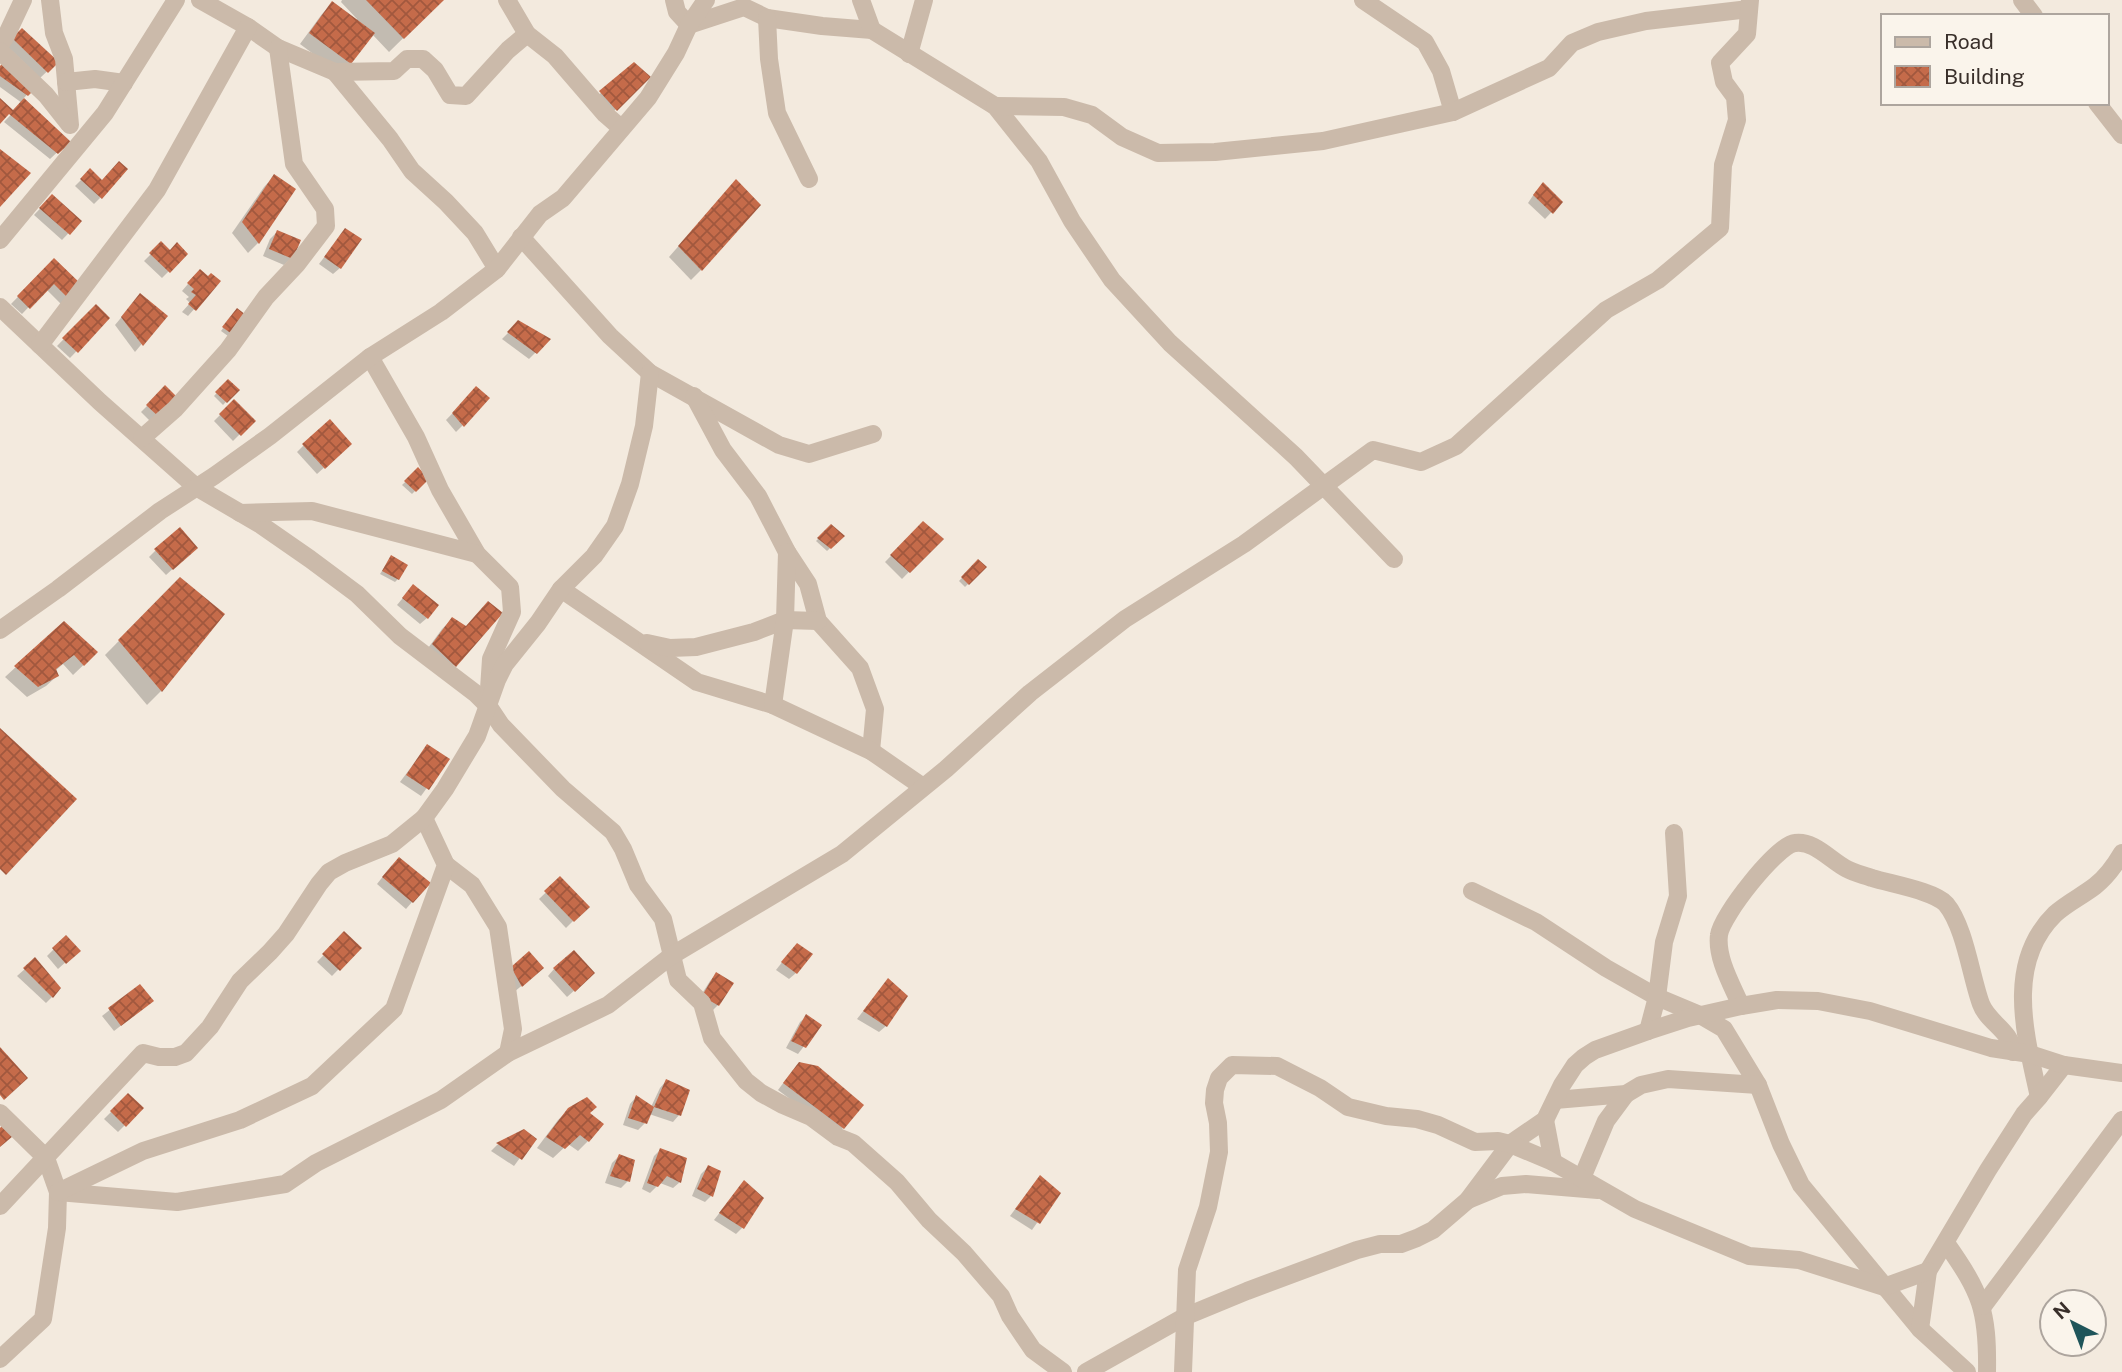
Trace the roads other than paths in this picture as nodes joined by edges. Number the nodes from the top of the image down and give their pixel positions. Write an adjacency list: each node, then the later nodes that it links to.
1 (23, 0): 17 (street)
2 (50, 0): 20 (street)
3 (176, 0): 24 (street)
4 (200, 0): 14 (street)
5 (507, 0): 16 (street)
6 (674, 0): 13 (street)
7 (706, 0): 13 (street)
8 (861, 0): 15 (street)
9 (924, 0): 19 (street)
10 (1363, 0): 27 (street)
11 (1749, 4): 27 (street); 44 (street)
12 (767, 18): 13 (street); 15 (street); 32 (street)
13 (689, 25): 29 (street)
14 (248, 27): 18 (street); 37 (street)
15 (873, 30): 19 (street)
16 (527, 34): 21 (street); 29 (street)
17 (2, 40): 28 (street)
18 (278, 48): 21 (street); 42 (street)
19 (909, 54): 26 (street)
20 (64, 59): 22 (street); 23 (street)
21 (335, 72): 35 (street)
22 (95, 79): 23 (street); 24 (street)
23 (66, 82): 28 (street)
24 (124, 83): 31 (street)
25 (2099, 105): 30 (street)
26 (995, 106): 27 (street); 44 (street)
27 (1453, 111)
28 (70, 125): 31 (street)
29 (621, 128): 33 (street)
30 (2122, 135)
31 (80, 145): 34 (street)
32 (809, 179)
33 (521, 237): 35 (street); 39 (street)
34 (0, 240)
35 (497, 269): 38 (street)
36 (0, 307): 37 (street)
37 (40, 345): 42 (street)
38 (370, 357): 43 (street); 47 (street)
39 (650, 373): 40 (street); 49 (street)
40 (694, 396): 41 (street); 46 (street)
41 (873, 434)
42 (142, 438): 43 (street)
43 (196, 487): 45 (street); 52 (street)
44 (1323, 487): 48 (street); 57 (street)
45 (240, 513): 47 (street); 55 (street)
46 (787, 552): 50 (street); 51 (street)
47 (477, 554): 55 (street)
48 (1394, 559)
49 (561, 589): 53 (street); 55 (street)
50 (785, 621): 51 (street); 53 (street); 54 (street)
51 (818, 621): 56 (street)
52 (0, 630)
53 (639, 642): 54 (street)
54 (774, 705): 56 (street)
55 (489, 707): 58 (street); 63 (street)
56 (871, 751): 57 (street)
57 (923, 787): 63 (street)
58 (424, 818): 61 (street); 81 (street)
59 (1674, 833): 64 (street)
60 (2122, 853): 70 (street)
61 (446, 865): 69 (street); 85 (street)
62 (1472, 891): 64 (street)
63 (671, 956): 69 (street); 95 (street)
64 (1657, 997): 66 (street); 68 (street)
65 (1732, 1007): 66 (street); 67 (street); 70 (street); 70 (street)
66 (1700, 1015): 67 (street); 68 (street)
67 (1724, 1029): 73 (street)
68 (1647, 1031): 76 (street)
69 (508, 1053): 85 (street)
70 (2021, 1053): 71 (street); 75 (street)
71 (2064, 1065): 72 (street); 75 (street)
72 (2122, 1073)
73 (1758, 1085): 74 (street); 90 (street)
74 (1626, 1094): 76 (street); 83 (street)
75 (2039, 1097): 88 (street)
76 (1555, 1100): 78 (street)
77 (0, 1113): 81 (street)
78 (1545, 1120): 80 (street); 82 (street)
79 (2122, 1120): 91 (street)
80 (1510, 1144): 82 (street); 86 (street); 92 (street)
81 (46, 1158): 85 (street); 87 (street)
82 (1553, 1162): 83 (street)
83 (1582, 1178): 84 (street)
84 (1602, 1190): 86 (street); 90 (street)
85 (58, 1192): 94 (street)
86 (1468, 1200): 92 (street)
87 (0, 1206)
88 (1946, 1242): 89 (street); 91 (street)
89 (1928, 1271): 90 (street); 93 (street)
90 (1885, 1287): 93 (street)
91 (1983, 1306): 99 (street)
92 (1184, 1317): 96 (street); 97 (street)
93 (1920, 1329): 98 (street)
94 (0, 1359)
95 (1063, 1372)
96 (1087, 1372)
97 (1183, 1372)
98 (1967, 1372)
99 (1987, 1372)

